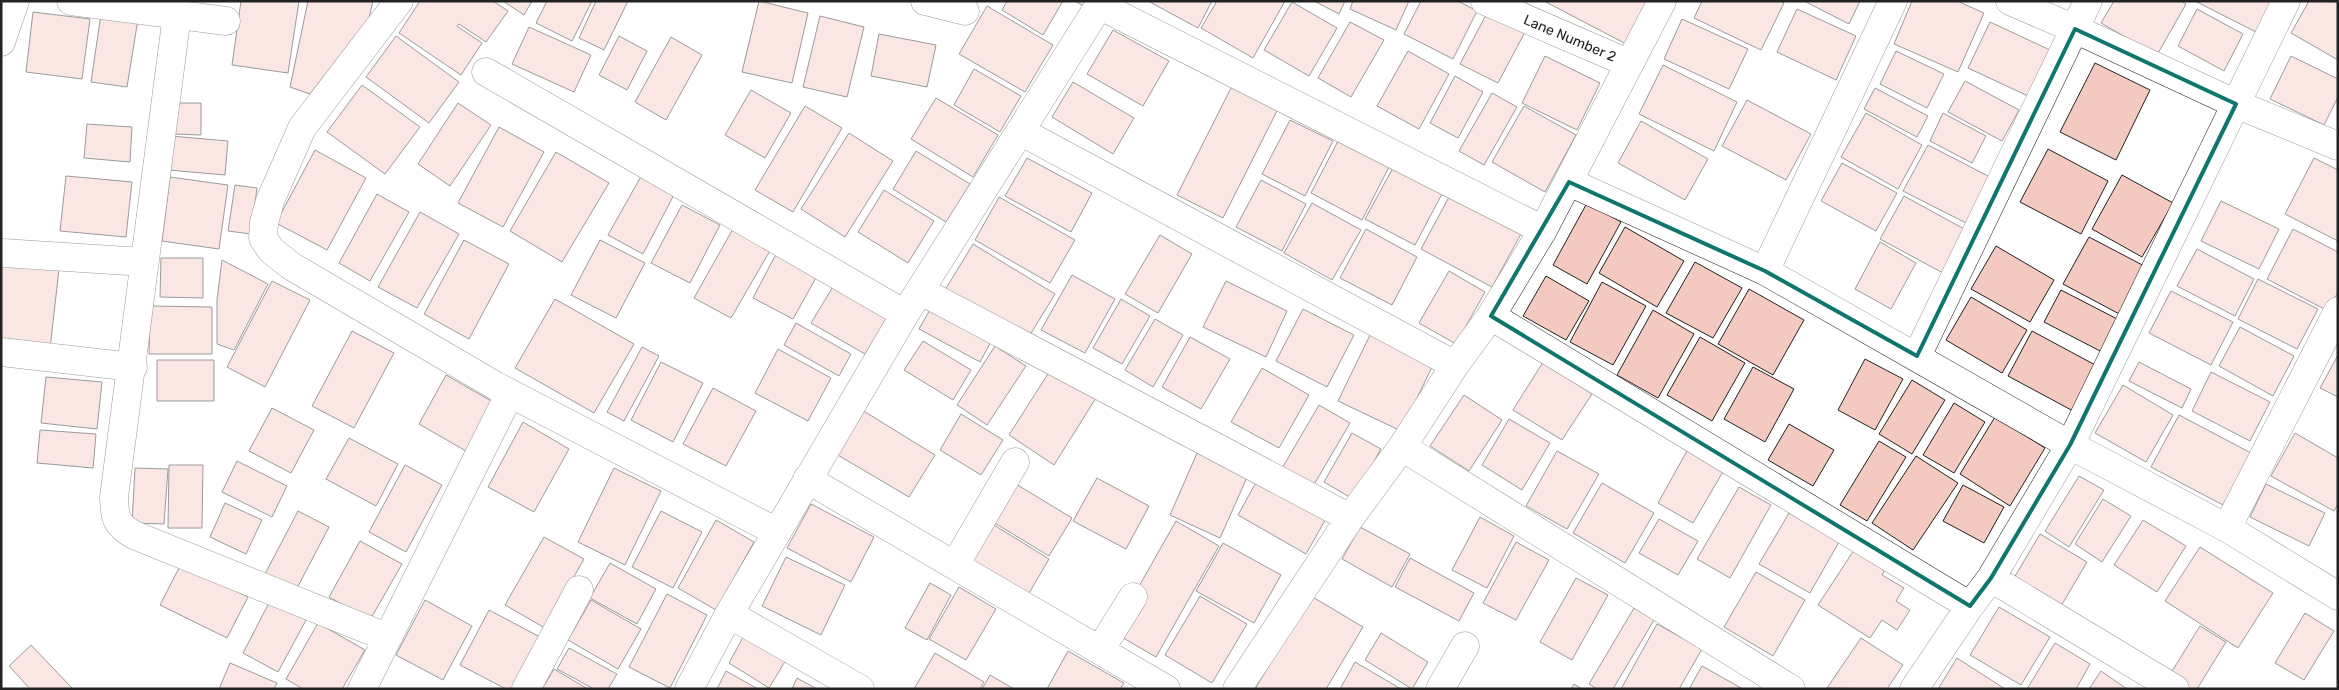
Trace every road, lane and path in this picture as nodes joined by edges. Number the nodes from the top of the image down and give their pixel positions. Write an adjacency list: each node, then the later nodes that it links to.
1 (15, 1): 16 (street)
2 (71, 1): 13 (street)
3 (399, 1): 35 (street)
4 (925, 1): 12 (street)
5 (1485, 1): 17 (street, Lane Number 2)
6 (1662, 1): 17 (street)
7 (1893, 1): 26 (street)
8 (2010, 1): 15 (street)
9 (2088, 1): 15 (street)
10 (2286, 1): 19 (street)
11 (1101, 3): 20 (street); 23 (street)
12 (965, 11)
13 (177, 15): 14 (street); 25 (street)
14 (226, 21)
15 (2075, 29): 19 (street); 32 (street)
16 (1, 42)
17 (1628, 63): 22 (street)
18 (486, 72): 29 (street)
19 (2236, 104): 21 (street); 36 (street)
20 (1020, 132): 27 (street); 33 (street)
21 (2338, 146)
22 (1569, 182): 23 (street); 26 (street)
23 (1543, 230): 30 (street)
24 (4, 252): 25 (street)
25 (144, 262): 34 (street)
26 (1765, 271): 32 (street)
27 (920, 291): 29 (street); 40 (street)
28 (2338, 311): 41 (street)
29 (905, 314): 39 (street)
30 (1491, 316): 33 (street); 48 (street)
31 (1, 352): 34 (street)
32 (1917, 356): 36 (street)
33 (1455, 365): 37 (street)
34 (132, 367): 50 (street)
35 (510, 393): 42 (street); 50 (street)
36 (2070, 445): 41 (street); 44 (street)
37 (1402, 447): 40 (street); 60 (street)
38 (1015, 462): 43 (street)
39 (807, 478): 42 (street); 43 (street)
40 (1350, 518): 58 (street)
41 (2226, 528): 46 (street)
42 (778, 532): 49 (street)
43 (955, 565): 52 (street)
44 (1991, 578): 48 (street); 62 (street)
45 (579, 590): 54 (street)
46 (2338, 596)
47 (1132, 597): 52 (street)
48 (1970, 606): 61 (street)
49 (728, 614): 55 (street); 56 (street)
50 (386, 637): 53 (street)
51 (1465, 646): 59 (street)
52 (1100, 650): 57 (street)
53 (362, 689)
54 (526, 689)
55 (689, 689)
56 (860, 689)
57 (1166, 689)
58 (1237, 689)
59 (1440, 689)
60 (1791, 689)
61 (1914, 689)
62 (2175, 689)

